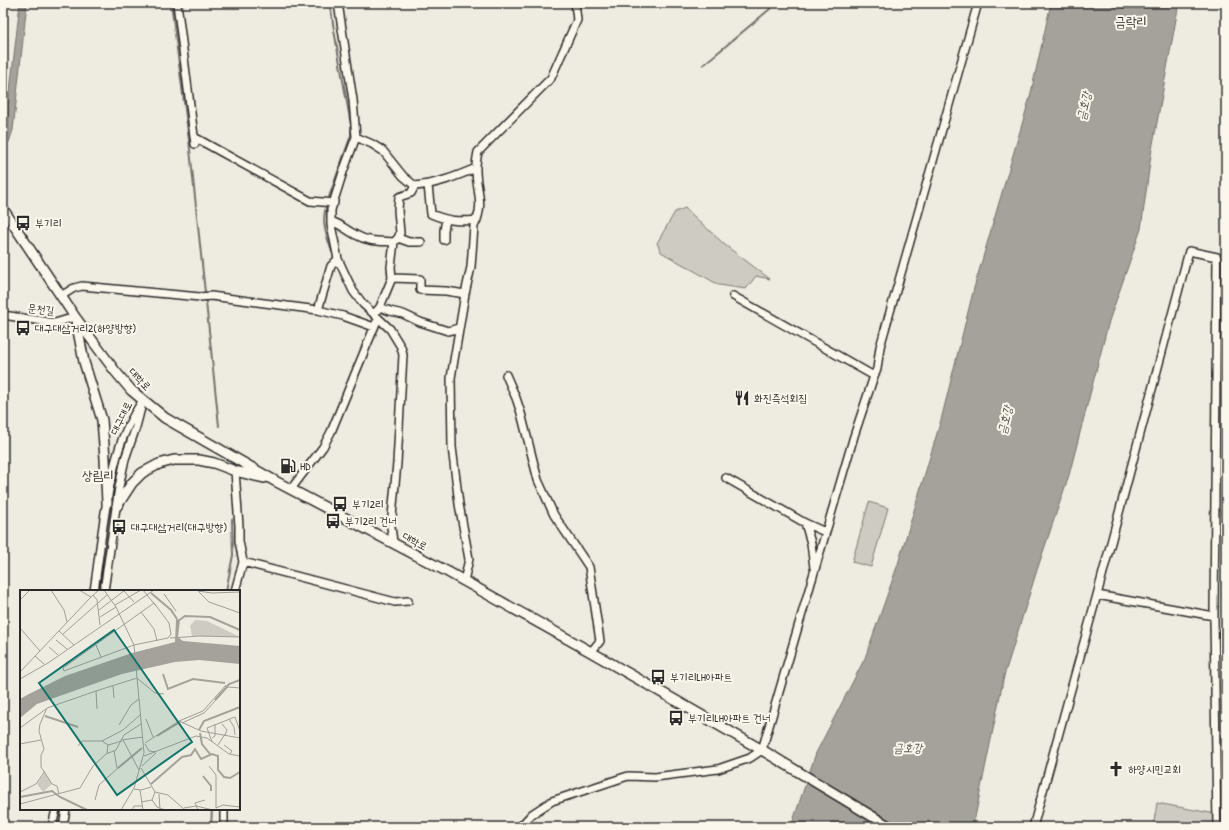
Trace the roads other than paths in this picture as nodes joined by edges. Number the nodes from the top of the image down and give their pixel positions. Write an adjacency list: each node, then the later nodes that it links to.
1 (177, 3): 9 (street)
2 (338, 3): 5 (street)
3 (575, 3): 6 (street)
4 (978, 3): 30 (street)
5 (356, 137): 8 (street); 9 (street)
6 (476, 168): 7 (street); 12 (street)
7 (428, 185): 8 (street); 11 (street)
8 (415, 186): 14 (street)
9 (334, 203): 13 (street)
10 (3, 209): 20 (main road, 대학로)
11 (446, 220): 12 (street); 15 (street)
12 (477, 220): 19 (street)
13 (331, 221): 14 (street); 17 (street)
14 (396, 240): 16 (street); 18 (street)
15 (444, 240)
16 (421, 242)
17 (338, 258): 23 (street); 25 (street)
18 (392, 278): 19 (street); 22 (street)
19 (465, 294): 28 (street)
20 (61, 296): 23 (street); 26 (main road, 대학로)
21 (733, 296): 30 (street)
22 (380, 307): 25 (street); 28 (street)
23 (318, 310): 27 (street)
24 (3, 315): 26 (street, 문천길)
25 (376, 315): 27 (street); 40 (street)
26 (75, 317): 31 (main road, 대학로); 36 (main road)
27 (374, 327): 35 (street)
28 (459, 328): 43 (street)
29 (506, 375): 50 (street)
30 (874, 376): 39 (street)
31 (143, 400): 34 (main road, 대학로); 36 (street, 대구대로); 37 (street, 대구대로)
32 (234, 471): 34 (main road); 37 (main road); 41 (street)
33 (726, 478): 38 (street)
34 (275, 481): 35 (main road, 대학로)
35 (290, 489): 40 (main road, 대학로)
36 (107, 503): 44 (street, 대구대로)
37 (117, 506): 45 (street, 대구대로)
38 (805, 523): 39 (street); 42 (street)
39 (825, 532): 42 (street)
40 (393, 542): 43 (main road, 대학로)
41 (243, 562): 46 (street); 48 (street)
42 (814, 571): 51 (street)
43 (464, 581): 50 (main road, 대학로)
44 (94, 590)
45 (104, 590)
46 (235, 590)
47 (1097, 595): 49 (street); 49 (street); 60 (street)
48 (408, 601)
49 (1214, 616): 61 (street)
50 (591, 652): 51 (main road, 대학로)
51 (762, 750): 58 (street); 59 (main road, 대학로)
52 (56, 810): 55 (street)
53 (66, 810): 56 (street)
54 (224, 810): 57 (street)
55 (52, 827)
56 (63, 827)
57 (224, 827)
58 (520, 827)
59 (890, 827)
60 (1033, 827)
61 (1216, 827)

